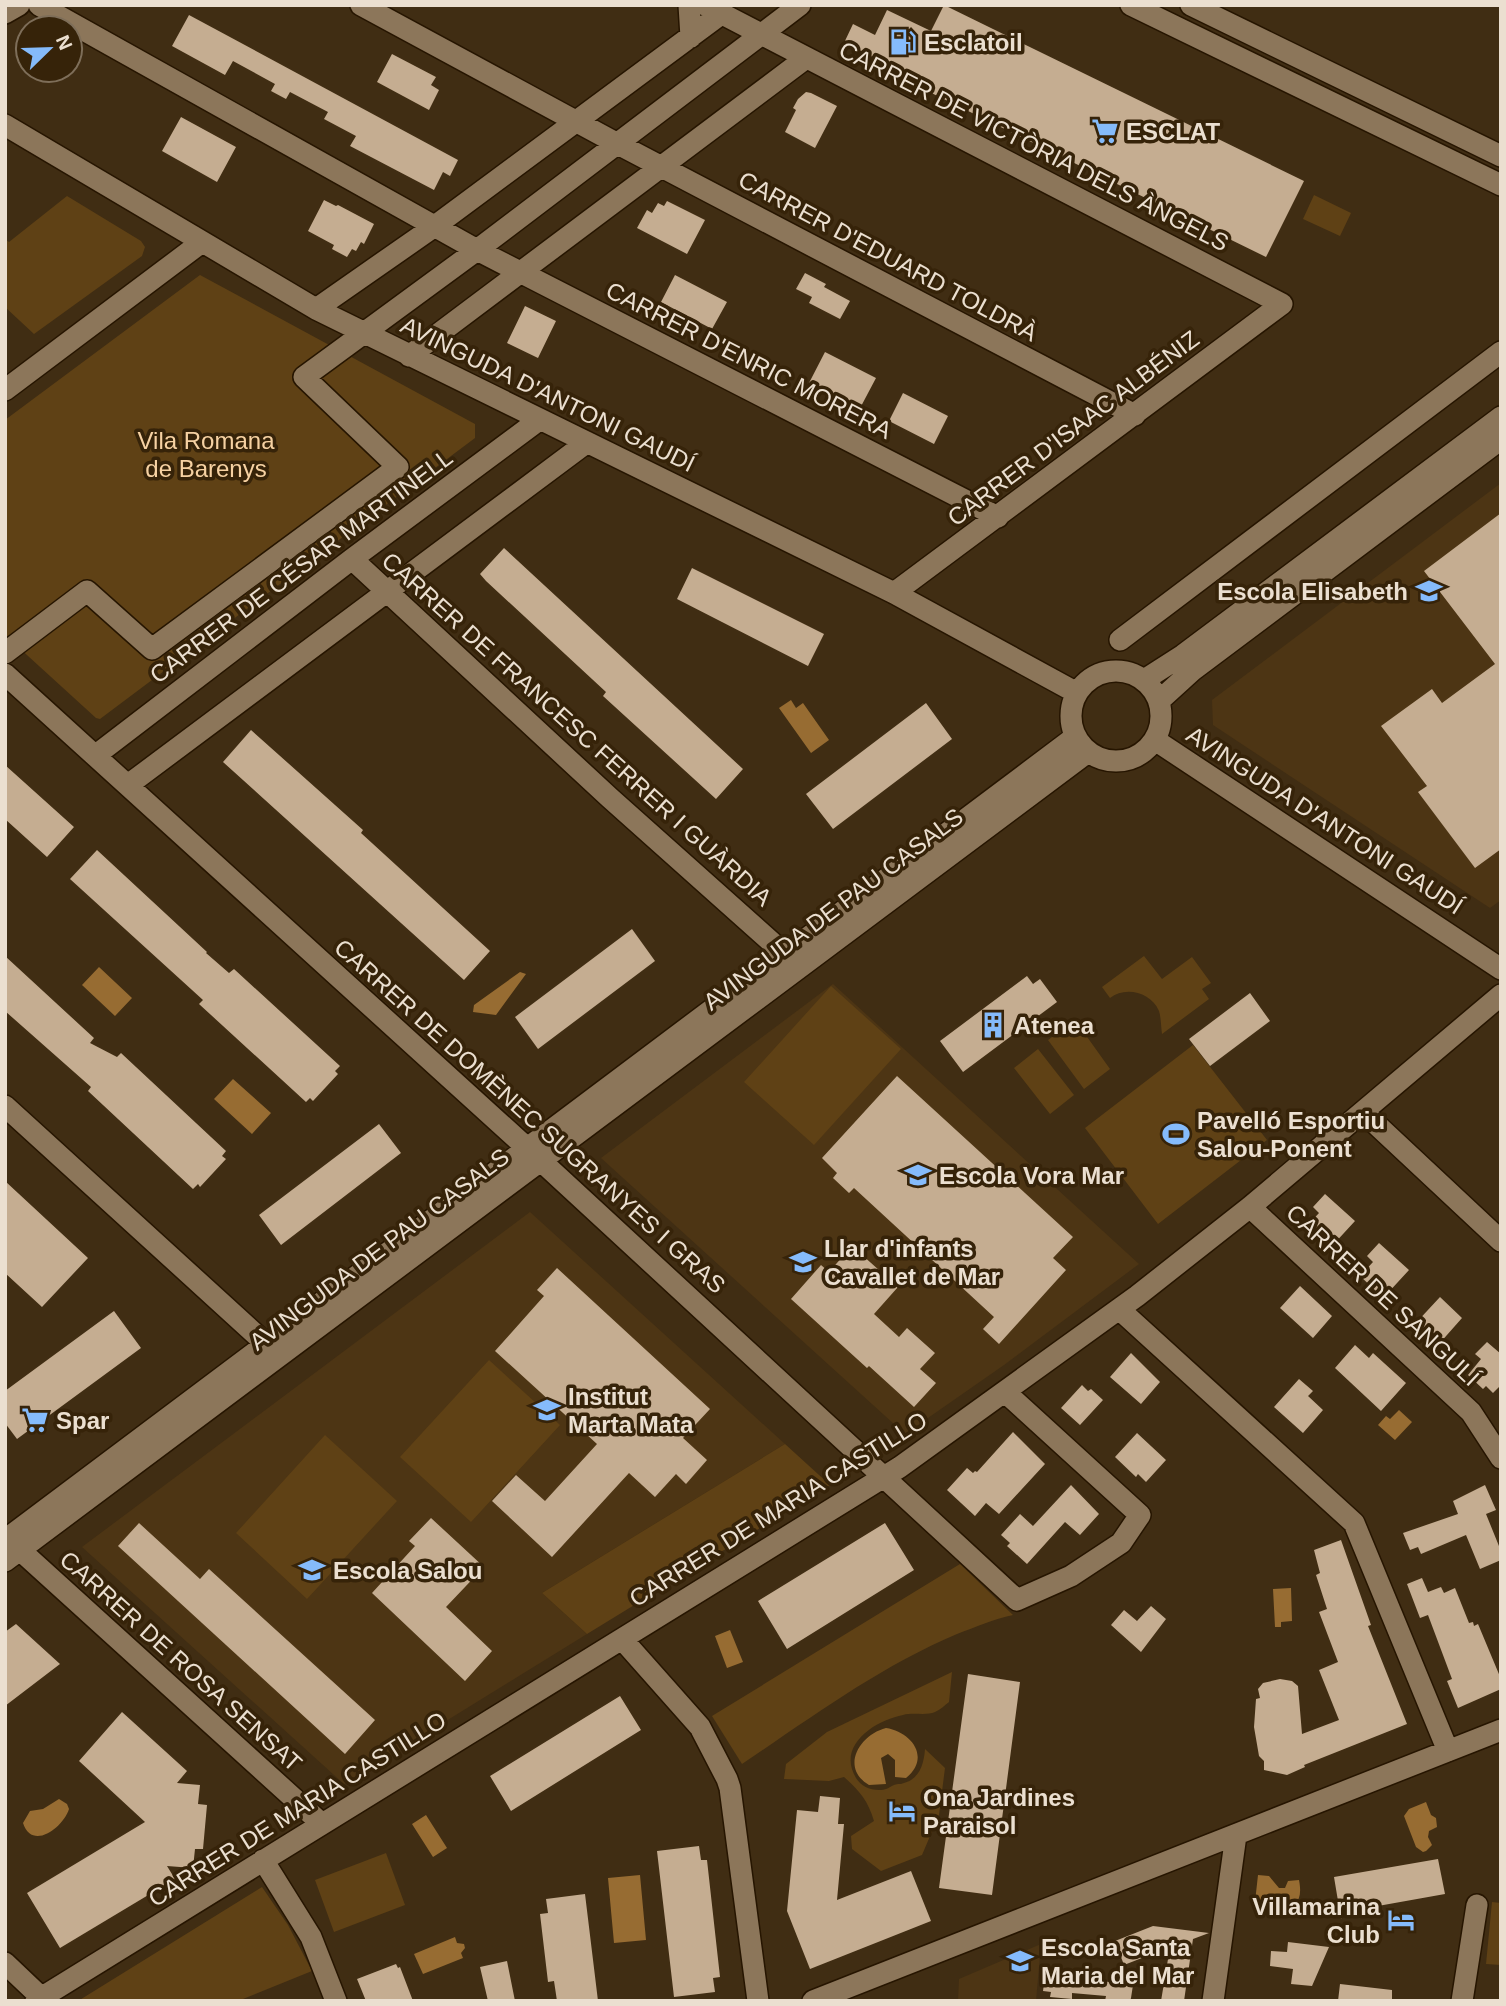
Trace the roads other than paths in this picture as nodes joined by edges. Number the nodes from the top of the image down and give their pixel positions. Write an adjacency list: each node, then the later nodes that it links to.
1 (19, 5): 9 (street)
2 (39, 5): 10 (street, CARRER D'ENRIC MORERA)
3 (362, 5): 15 (street, CARRER D'EDUARD TOLDRÀ)
4 (689, 5): 13 (street)
5 (800, 5): 12 (street)
6 (1131, 5): 24 (street)
7 (1191, 5): 21 (street)
8 (713, 10): 12 (street, CARRER DE VICTÒRIA DELS ÀNGELS); 13 (street)
9 (5, 13)
10 (68, 14)
11 (84, 23): 25 (street, CARRER D'ENRIC MORERA)
12 (761, 35): 14 (street, CARRER DE VICTÒRIA DELS ÀNGELS); 18 (street)
13 (691, 37): 16 (street)
14 (806, 58): 19 (street); 33 (street, CARRER DE VICTÒRIA DELS ÀNGELS)
15 (545, 105): 16 (street, CARRER D'EDUARD TOLDRÀ); 20 (street)
16 (578, 122): 18 (street, CARRER D'EDUARD TOLDRÀ); 20 (street)
17 (5, 125): 27 (street, AVINGUDA D'ANTONI GAUDÍ)
18 (616, 143): 22 (street, CARRER D'EDUARD TOLDRÀ); 30 (street)
19 (690, 144): 22 (street); 23 (street)
20 (545, 146): 26 (street)
21 (1501, 156)
22 (660, 166): 23 (street, CARRER D'EDUARD TOLDRÀ); 29 (street)
23 (690, 182): 39 (street, CARRER D'EDUARD TOLDRÀ)
24 (1501, 185)
25 (410, 212): 26 (street, CARRER D'ENRIC MORERA); 28 (street)
26 (435, 226): 28 (street); 30 (street, CARRER D'ENRIC MORERA)
27 (202, 242): 34 (street, AVINGUDA D'ANTONI GAUDÍ); 38 (street)
28 (409, 245): 34 (street)
29 (552, 248): 31 (street); 32 (street)
30 (477, 250): 31 (street, CARRER D'ENRIC MORERA); 35 (street)
31 (521, 272): 32 (street, CARRER D'ENRIC MORERA); 37 (street)
32 (553, 288): 44 (street, CARRER D'ENRIC MORERA)
33 (1282, 304): 39 (street, CARRER D'ISAAC ALBÉNIZ)
34 (316, 309): 35 (street, AVINGUDA D'ANTONI GAUDÍ)
35 (363, 333): 37 (street, AVINGUDA D'ANTONI GAUDÍ); 51 (street)
36 (1501, 352): 50 (street)
37 (410, 356): 41 (street, AVINGUDA D'ANTONI GAUDÍ)
38 (5, 390)
39 (1135, 415): 45 (street, CARRER D'ISAAC ALBÉNIZ)
40 (1501, 417): 53 (street)
41 (539, 420): 43 (street, AVINGUDA D'ANTONI GAUDÍ); 47 (street, CARRER DE CÉSAR MARTINELL)
42 (1501, 439): 55 (street)
43 (586, 443): 48 (street); 49 (street, AVINGUDA D'ANTONI GAUDÍ)
44 (971, 503): 45 (street, CARRER D'ENRIC MORERA); 46 (street)
45 (998, 517): 46 (street, CARRER D'ISAAC ALBÉNIZ)
46 (970, 538): 49 (street, CARRER D'ISAAC ALBÉNIZ)
47 (352, 559): 48 (street, CARRER DE FRANCESC FERRER I GUÀRDIA); 58 (street, CARRER DE CÉSAR MARTINELL)
48 (386, 591): 59 (street); 60 (street, CARRER DE FRANCESC FERRER I GUÀRDIA)
49 (894, 593): 54 (street, AVINGUDA D'ANTONI GAUDÍ)
50 (1120, 640)
51 (5, 653)
52 (5, 674): 58 (street, CARRER DE DOMÈNEC SUGRANYES I GRAS)
53 (1144, 680): 54 (street); 55 (street)
54 (1077, 693): 57 (street)
55 (1159, 701): 56 (street)
56 (1155, 740): 57 (street); 61 (street, AVINGUDA D'ANTONI GAUDÍ)
57 (1082, 744): 60 (street, AVINGUDA DE PAU CASALS)
58 (96, 755): 59 (street, CARRER DE DOMÈNEC SUGRANYES I GRAS)
59 (128, 785): 65 (street, CARRER DE DOMÈNEC SUGRANYES I GRAS)
60 (792, 960): 65 (street, AVINGUDA DE PAU CASALS)
61 (1501, 969)
62 (1501, 995): 64 (street, CARRER DE MARIA CASTILLO)
63 (5, 1106): 69 (street)
64 (1363, 1112): 66 (street, CARRER DE MARIA CASTILLO); 67 (street)
65 (534, 1155): 69 (street, AVINGUDA DE PAU CASALS); 72 (street, CARRER DE DOMÈNEC SUGRANYES I GRAS)
66 (1250, 1207): 68 (street, CARRER DE MARIA CASTILLO); 71 (street, CARRER DE SANGULÍ)
67 (1501, 1241)
68 (1119, 1309): 70 (street, CARRER DE MARIA CASTILLO); 78 (street)
69 (272, 1349): 73 (street, AVINGUDA DE PAU CASALS)
70 (1005, 1392): 72 (street, CARRER DE MARIA CASTILLO); 74 (street)
71 (1501, 1458)
72 (884, 1476): 74 (street, CARRER DE DOMÈNEC SUGRANYES I GRAS); 76 (street, CARRER DE MARIA CASTILLO)
73 (9, 1546): 79 (street, CARRER DE ROSA SENSAT)
74 (1017, 1600): 75 (street, CARRER DE DOMÈNEC SUGRANYES I GRAS)
75 (1037, 1612)
76 (622, 1639): 79 (street, CARRER DE MARIA CASTILLO); 86 (street)
77 (1501, 1730): 78 (street)
78 (1448, 1751): 80 (street)
79 (322, 1824): 81 (street, CARRER DE MARIA CASTILLO)
80 (1236, 1835): 87 (street); 88 (street)
81 (263, 1860): 84 (street, CARRER DE MARIA CASTILLO); 85 (street)
82 (1477, 1905): 89 (street)
83 (5, 1963): 84 (street)
84 (41, 1999)
85 (336, 2001)
86 (758, 2001)
87 (813, 2001)
88 (1213, 2001)
89 (1462, 2001)

